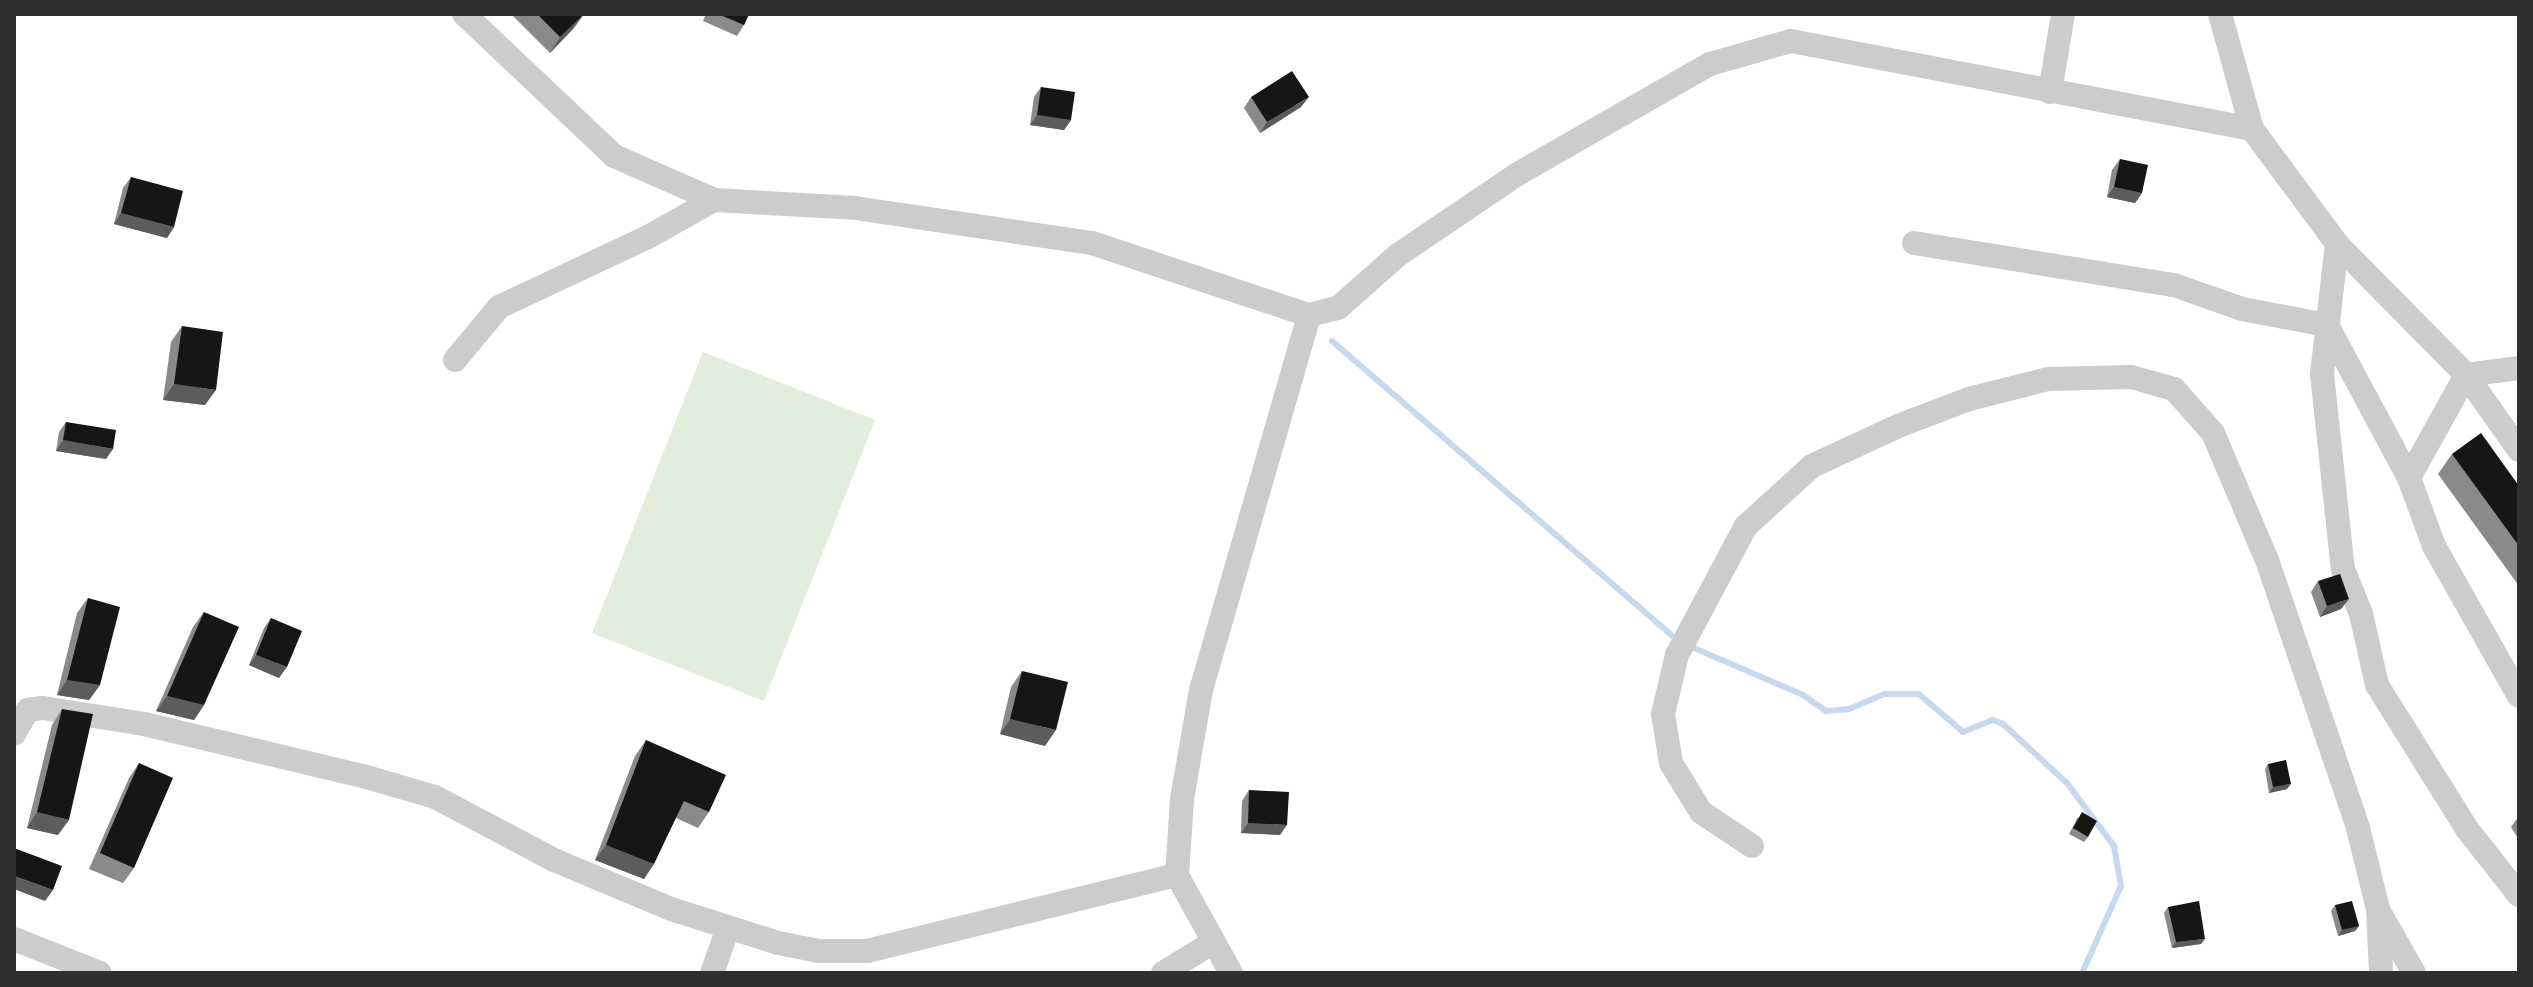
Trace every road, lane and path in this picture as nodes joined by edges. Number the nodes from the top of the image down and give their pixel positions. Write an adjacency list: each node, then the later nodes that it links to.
1 (464, 14): 6 (street)
2 (2063, 14): 4 (street)
3 (2220, 14): 5 (street)
4 (2050, 92): 5 (street); 9 (street)
5 (2252, 129): 8 (street)
6 (714, 200): 9 (street); 11 (street)
7 (1914, 243): 10 (street)
8 (2337, 244): 10 (street); 13 (street)
9 (1309, 315): 19 (street)
10 (2327, 325): 15 (street); 20 (street)
11 (455, 360)
12 (2519, 368): 13 (street)
13 (2466, 375): 14 (street); 15 (street)
14 (2519, 450)
15 (2409, 478): 16 (street)
16 (2519, 696)
17 (14, 734): 22 (street)
18 (1752, 846): 21 (street)
19 (1177, 875): 22 (street); 24 (street)
20 (2519, 895)
21 (2378, 909): 29 (street); 30 (street)
22 (728, 928): 26 (street)
23 (14, 939): 25 (street)
24 (1212, 943): 27 (street); 28 (street)
25 (100, 973)
26 (712, 973)
27 (1163, 973)
28 (1231, 973)
29 (2381, 973)
30 (2414, 973)

